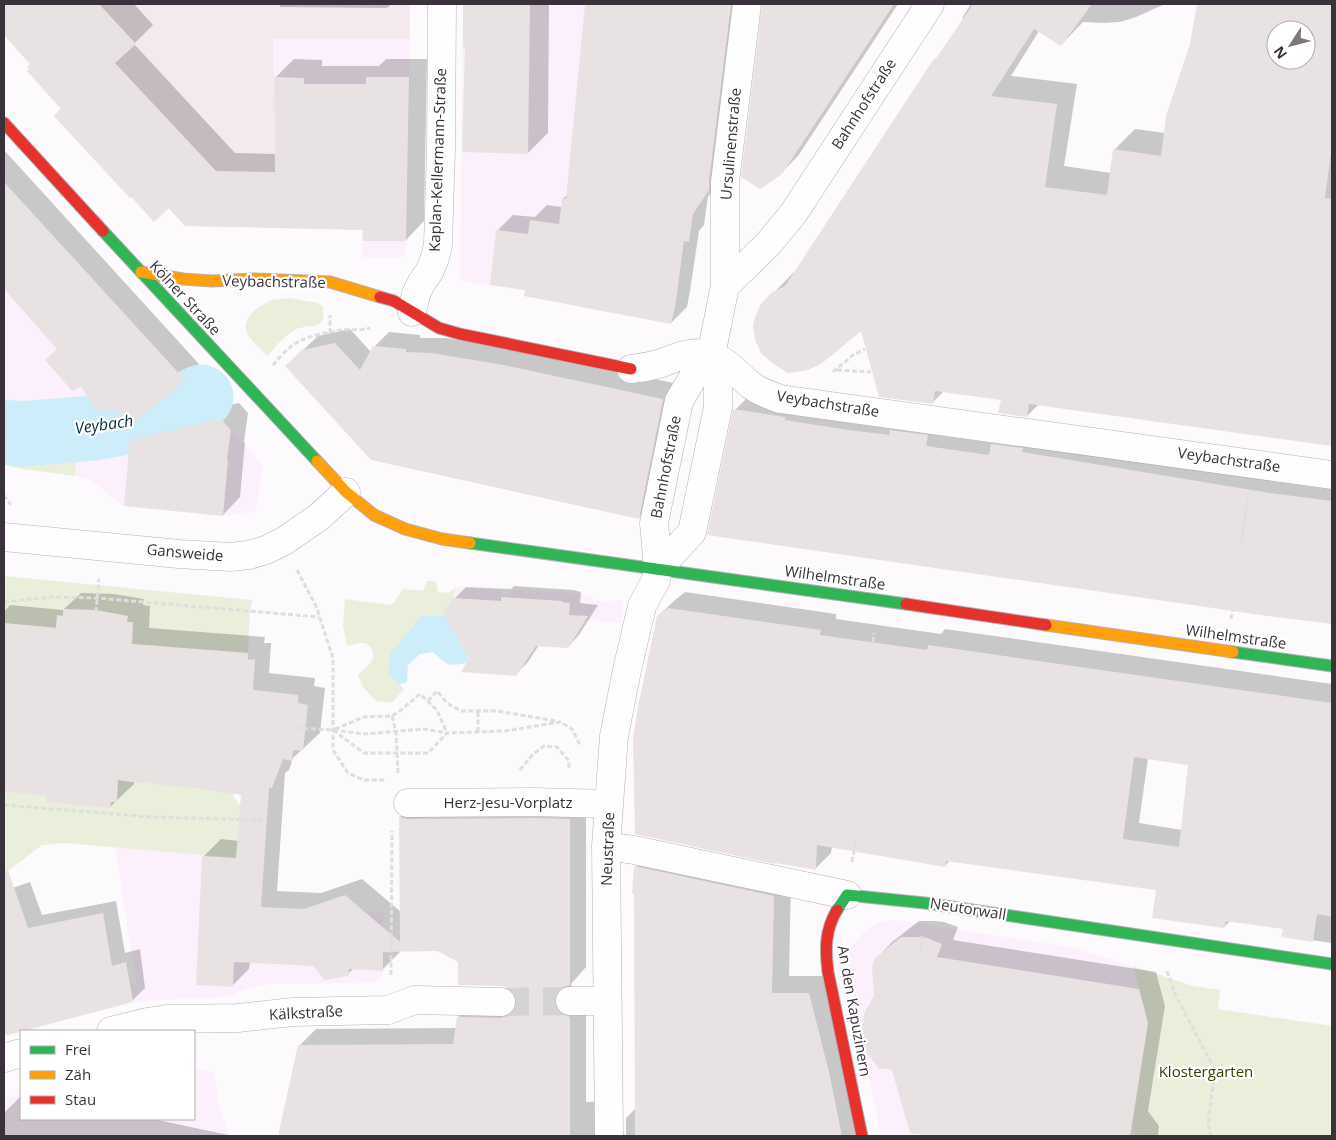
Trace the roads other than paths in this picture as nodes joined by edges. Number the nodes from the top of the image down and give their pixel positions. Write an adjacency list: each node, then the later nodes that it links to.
1 (442, 4): 7 (street, Kaplan-Kellermann-Straße)
2 (747, 4): 6 (street, Ursulinenstraße)
3 (930, 4): 6 (street, Bahnhofstraße)
4 (4, 123): 5 (street, Kölner Straße)
5 (141, 272): 7 (street, Veybachstraße); 11 (street, Kölner Straße)
6 (725, 286): 8 (street)
7 (412, 312): 9 (street, Veybachstraße)
8 (712, 355): 9 (street, Veybachstraße); 10 (street, Veybachstraße); 13 (street, Bahnhofstraße); 13 (street)
9 (631, 369)
10 (1332, 475)
11 (346, 492): 12 (street, Gansweide); 13 (street, Wilhelmstraße)
12 (4, 536)
13 (658, 568): 14 (street, Wilhelmstraße); 16 (street, Neustraße)
14 (1332, 666)
15 (403, 791): 16 (street, Herz-Jesu-Vorplatz)
16 (609, 804): 17 (street, Neustraße)
17 (606, 846): 18 (street, Neutorwall); 22 (street, Neustraße)
18 (847, 895): 19 (street, Neutorwall); 27 (street, An den Kapuzinern)
19 (1332, 964)
20 (570, 1001): 22 (street)
21 (501, 1002): 23 (street, Kälkstraße)
22 (607, 1002): 26 (street, Neustraße)
23 (115, 1030)
24 (20, 1053): 25 (street)
25 (4, 1058)
26 (609, 1136)
27 (862, 1136)

